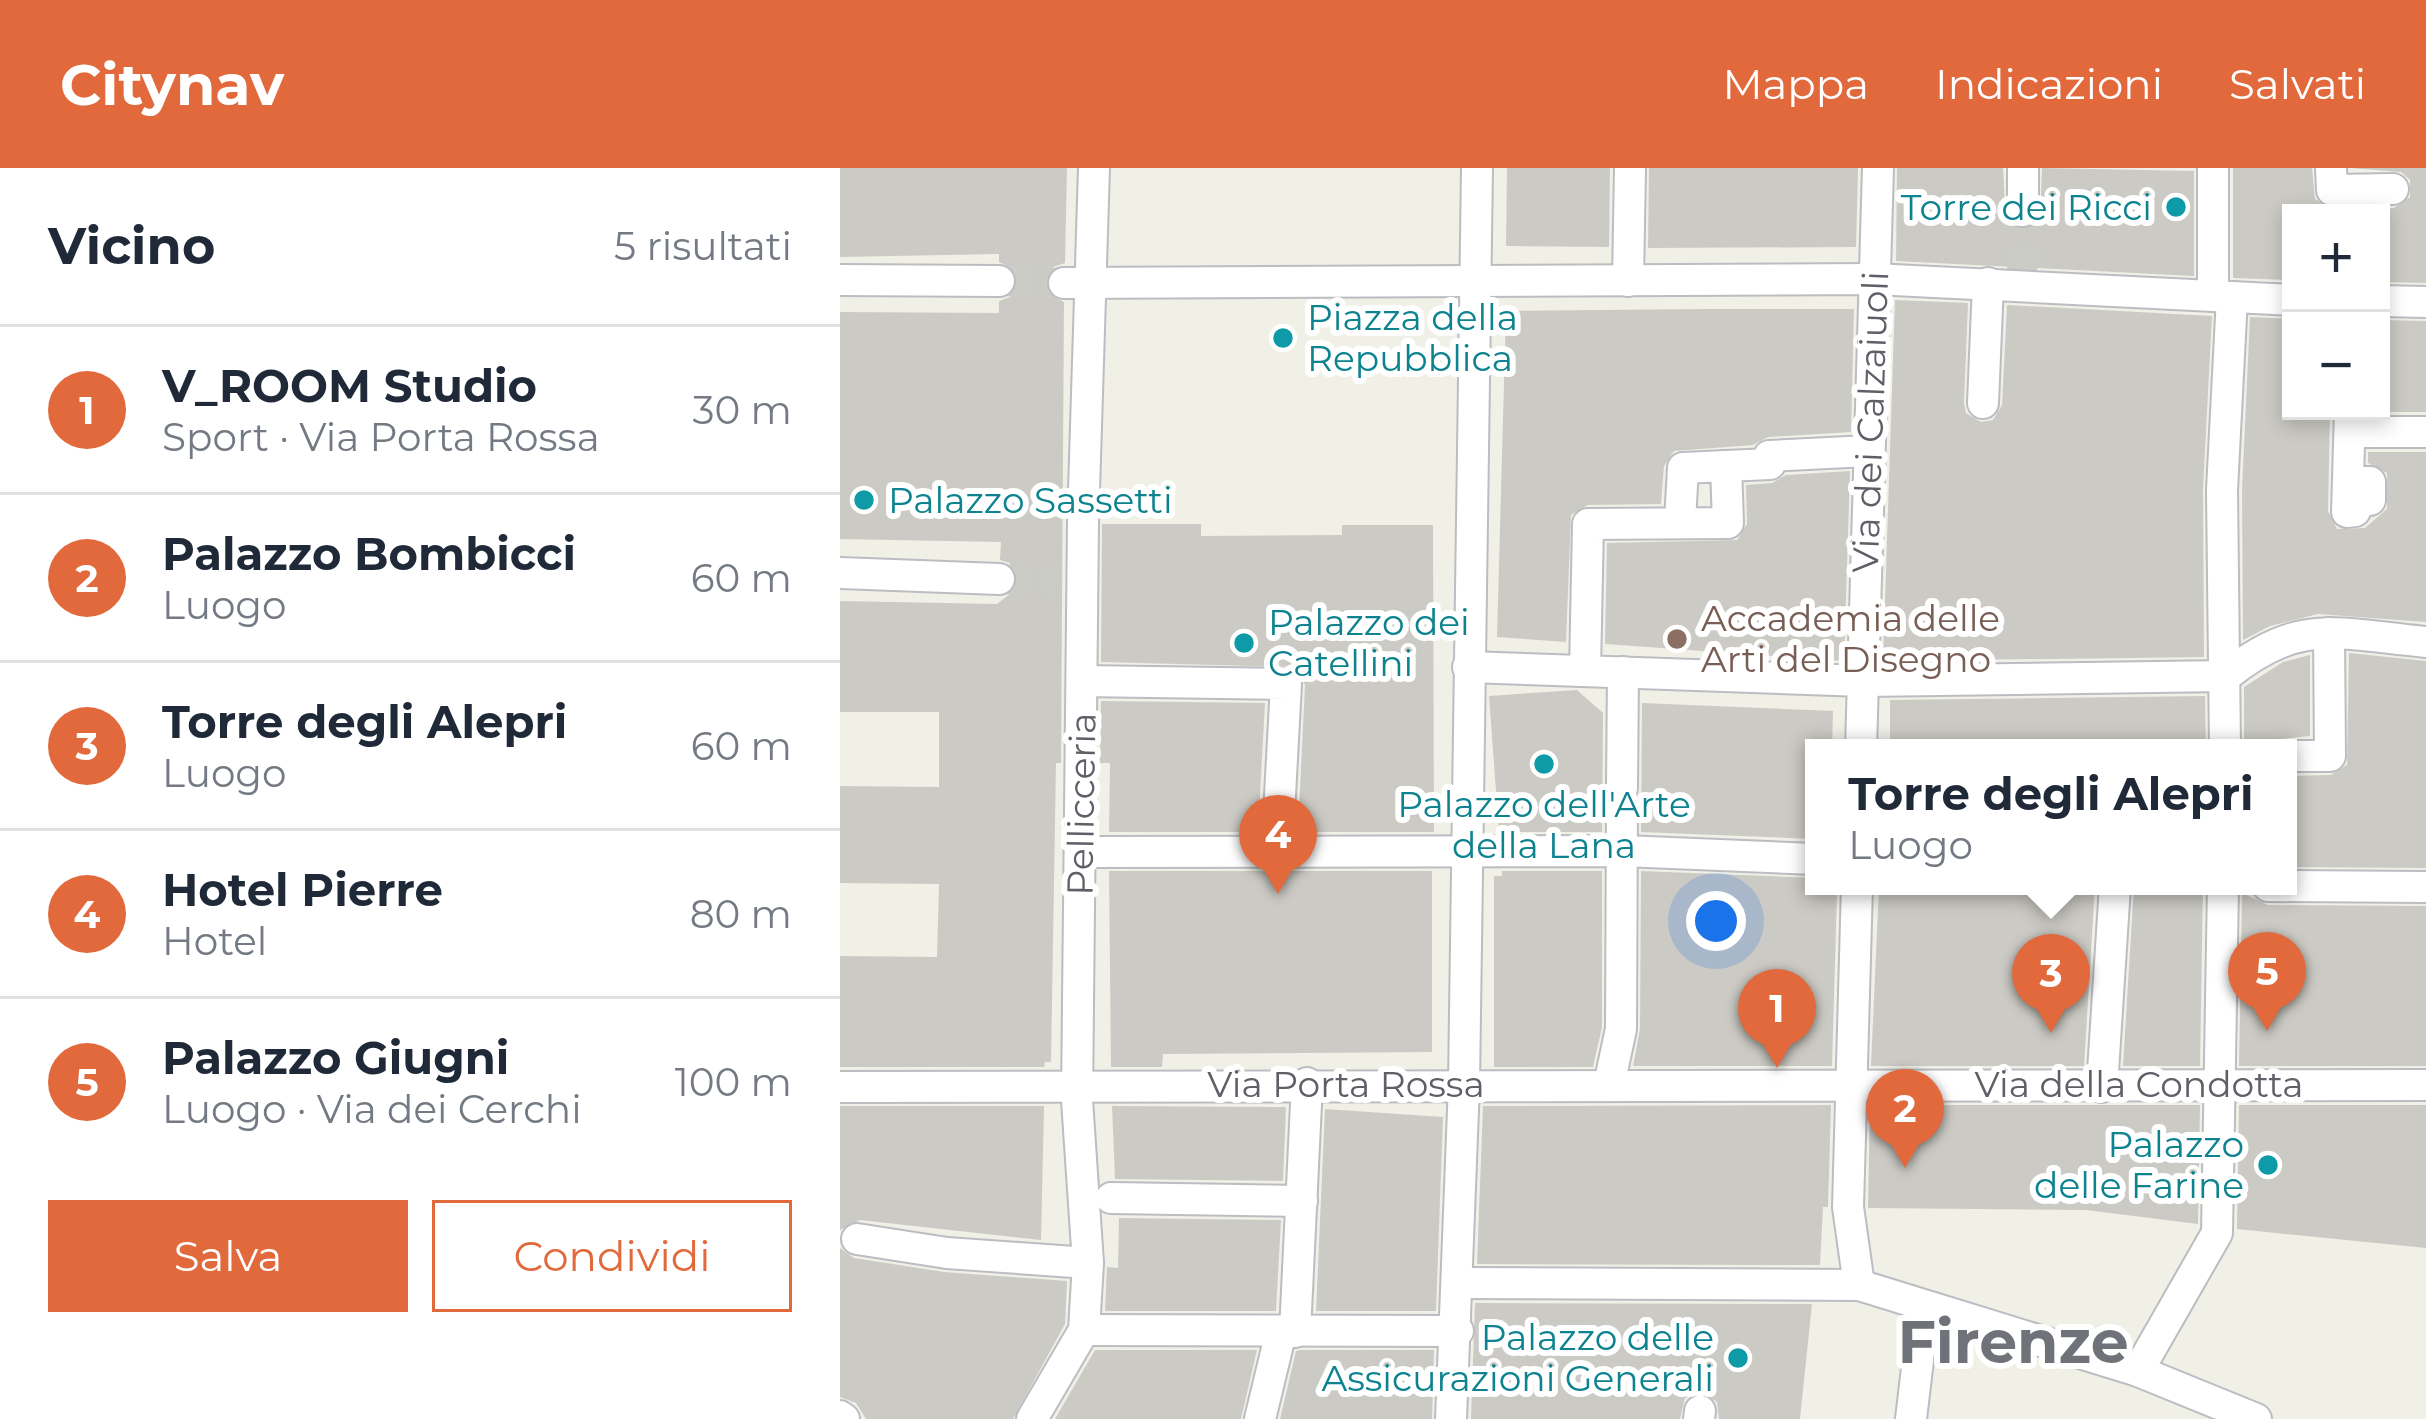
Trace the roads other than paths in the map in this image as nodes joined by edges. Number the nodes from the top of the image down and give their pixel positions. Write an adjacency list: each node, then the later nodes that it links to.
1 (1094, 168): 15 (street, Pellicceria)
2 (1477, 168): 14 (street)
3 (1630, 168): 13 (street)
4 (1878, 168): 10 (street, Via dei Calzaiuoli)
5 (2023, 168): 9 (street)
6 (2213, 168): 17 (street)
7 (2331, 168): 8 (street)
8 (2393, 189)
9 (2023, 211)
10 (1874, 279): 13 (street); 16 (street); 24 (street, Via dei Calzaiuoli)
11 (840, 280): 12 (street)
12 (998, 281)
13 (1628, 281): 14 (street)
14 (1476, 282): 15 (street); 32 (street)
15 (1078, 283): 36 (street, Pellicceria)
16 (1988, 283): 17 (street); 21 (street)
17 (2223, 296): 18 (street); 35 (street)
18 (2282, 299)
19 (2390, 302): 20 (street)
20 (2426, 302)
21 (1983, 403)
22 (2350, 422): 23 (street); 26 (street)
23 (2426, 432)
24 (1868, 451): 25 (street); 37 (street, Via dei Calzaiuoli)
25 (1726, 466): 27 (street); 27 (street)
26 (2348, 482)
27 (1680, 521): 33 (street)
28 (840, 573): 29 (street)
29 (988, 578)
30 (2332, 634): 31 (street); 35 (street); 40 (street)
31 (2426, 642)
32 (1468, 667): 33 (street); 44 (street)
33 (1585, 671): 34 (street)
34 (1623, 672): 37 (street); 42 (street)
35 (2223, 678): 37 (street); 39 (street)
36 (1082, 681): 41 (street); 43 (street, Pellicceria)
37 (1863, 681): 38 (street, Via dei Calzaiuoli)
38 (1861, 739)
39 (2225, 739)
40 (2297, 756)
41 (1277, 851): 43 (street); 44 (street)
42 (1622, 851): 44 (street); 45 (street); 55 (street)
43 (1081, 852): 54 (street, Pellicceria)
44 (1466, 853): 53 (street)
45 (1805, 859)
46 (2297, 886): 47 (street)
47 (2426, 887)
48 (1857, 895): 52 (street)
49 (2114, 895): 59 (street)
50 (2223, 895): 57 (street)
51 (1307, 1083): 53 (street, Via Porta Rossa); 54 (street, Via Porta Rossa); 61 (street)
52 (1851, 1083): 55 (street, Via Porta Rossa); 59 (street, Via della Condotta); 65 (street)
53 (1464, 1084): 55 (street, Via Porta Rossa); 64 (street)
54 (1078, 1085): 58 (street, Via Porta Rossa); 63 (street, Pellicceria)
55 (1609, 1085)
56 (2426, 1085): 57 (street, Via della Condotta)
57 (2218, 1086): 59 (street, Via della Condotta); 70 (street)
58 (840, 1087)
59 (2102, 1087)
60 (1111, 1198): 61 (street)
61 (1302, 1201): 69 (street)
62 (857, 1239): 63 (street)
63 (1088, 1263): 67 (street, Pellicceria)
64 (1460, 1283): 65 (street); 68 (street)
65 (1859, 1285): 66 (street)
66 (1924, 1309): 70 (street); 74 (street)
67 (1099, 1330): 69 (street); 71 (street)
68 (1458, 1331): 69 (street); 73 (street)
69 (1288, 1332): 72 (street)
70 (2138, 1371): 75 (street)
71 (1033, 1416)
72 (1260, 1419)
73 (1451, 1419)
74 (1911, 1419)
75 (2256, 1419)

